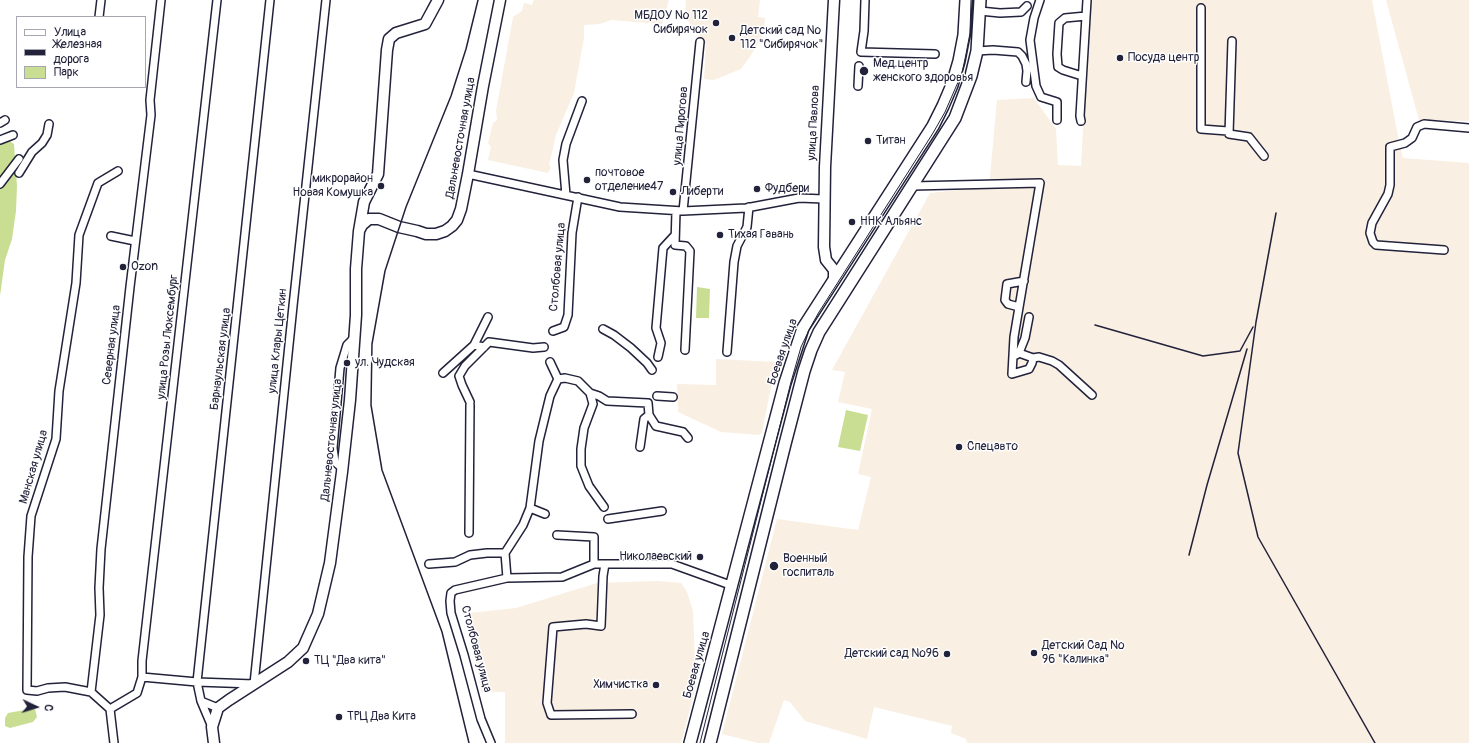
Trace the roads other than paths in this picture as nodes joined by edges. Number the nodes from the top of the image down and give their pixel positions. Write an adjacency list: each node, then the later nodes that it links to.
1 (101, 0): 16 (street)
2 (161, 0): 51 (street, Северная улица)
3 (217, 0): 96 (street, улица Розы Люксембург)
4 (270, 0): 97 (street, Барнаульская улица)
5 (326, 0): 98 (street, улица Клары Цеткин)
6 (438, 0): 44 (street, Дальневосточная улица)
7 (500, 0): 38 (street, Дальневосточная улица)
8 (834, 0): 43 (street, улица Павлова)
9 (865, 0): 21 (street)
10 (966, 0): 54 (main road, Боевая улица)
11 (1040, 0): 27 (street)
12 (1087, 0): 17 (street)
13 (980, 5): 14 (street); 20 (main road)
14 (1027, 6)
15 (1201, 8): 31 (street)
16 (99, 16)
17 (1086, 16): 23 (street); 23 (street)
18 (1232, 41): 31 (street)
19 (700, 42): 46 (street, улица Пирогова)
20 (976, 51): 24 (street); 40 (main road)
21 (935, 54)
22 (859, 66): 25 (street)
23 (1082, 76): 28 (street)
24 (1026, 82)
25 (858, 86)
26 (582, 101): 41 (street)
27 (1057, 120)
28 (1081, 121)
29 (49, 124): 37 (street)
30 (1469, 128): 53 (street)
31 (1228, 131): 34 (street)
32 (13, 135): 33 (street)
33 (0, 140)
34 (1264, 156)
35 (19, 159): 39 (street)
36 (118, 171): 99 (street, Манская улица)
37 (20, 173)
38 (468, 174): 41 (street); 47 (street, Дальневосточная улица)
39 (0, 184)
40 (912, 186): 56 (street); 95 (main road)
41 (566, 194): 42 (street)
42 (578, 197): 46 (street); 61 (street, Столбовая улица)
43 (824, 199): 45 (street); 52 (street, улица Павлова)
44 (364, 202): 47 (street, Дальневосточная улица); 48 (street, Дальневосточная улица)
45 (749, 207): 46 (street); 66 (street)
46 (680, 211): 49 (street, улица Пирогова)
47 (379, 219): 48 (street)
48 (359, 231): 98 (street, Дальневосточная улица)
49 (675, 235): 65 (street); 68 (street)
50 (112, 236): 51 (street)
51 (135, 241): 99 (street, Северная улица)
52 (824, 247): 54 (street); 55 (street, улица Павлова)
53 (1444, 250)
54 (846, 260): 55 (main road, Боевая улица)
55 (834, 279): 94 (main road, Боевая улица)
56 (1024, 280): 57 (street); 57 (street)
57 (1020, 307): 69 (street)
58 (488, 317): 62 (street)
59 (1029, 317): 67 (street)
60 (604, 329): 72 (street)
61 (553, 331)
62 (474, 345): 63 (street); 73 (street)
63 (484, 347): 64 (street); 87 (street)
64 (544, 347)
65 (685, 350)
66 (727, 352)
67 (1019, 353): 69 (street); 70 (street)
68 (658, 357)
69 (1012, 358): 70 (street)
70 (1033, 358): 76 (street)
71 (550, 362): 74 (street)
72 (652, 370)
73 (443, 373)
74 (558, 379): 75 (street); 83 (street)
75 (590, 393): 79 (street); 82 (street)
76 (1092, 395)
77 (657, 396): 78 (street)
78 (673, 397)
79 (649, 415): 80 (street); 81 (street)
80 (688, 438)
81 (640, 447)
82 (604, 507)
83 (530, 508): 85 (street); 89 (street)
84 (662, 511): 86 (street)
85 (545, 514)
86 (608, 519)
87 (469, 533)
88 (556, 535): 91 (street)
89 (505, 553): 90 (street); 93 (street)
90 (429, 564)
91 (594, 564): 92 (street, Столбовая улица); 93 (street, Столбовая улица)
92 (605, 564): 94 (street, Столбовая улица); 103 (street)
93 (507, 578): 107 (street, Столбовая улица)
94 (733, 586): 95 (main road, Столбовая улица); 108 (main road, Боевая улица)
95 (747, 590): 109 (main road)
96 (142, 677): 97 (street); 102 (street)
97 (197, 682): 98 (street); 100 (street, Барнаульская улица)
98 (254, 684): 101 (street)
99 (91, 692): 102 (street)
100 (201, 701): 101 (street); 104 (street, Барнаульская улица)
101 (218, 708): 104 (street)
102 (110, 709): 105 (street)
103 (632, 714)
104 (212, 727): 106 (street)
105 (114, 743)
106 (214, 743)
107 (491, 743)
108 (690, 743)
109 (710, 743)

